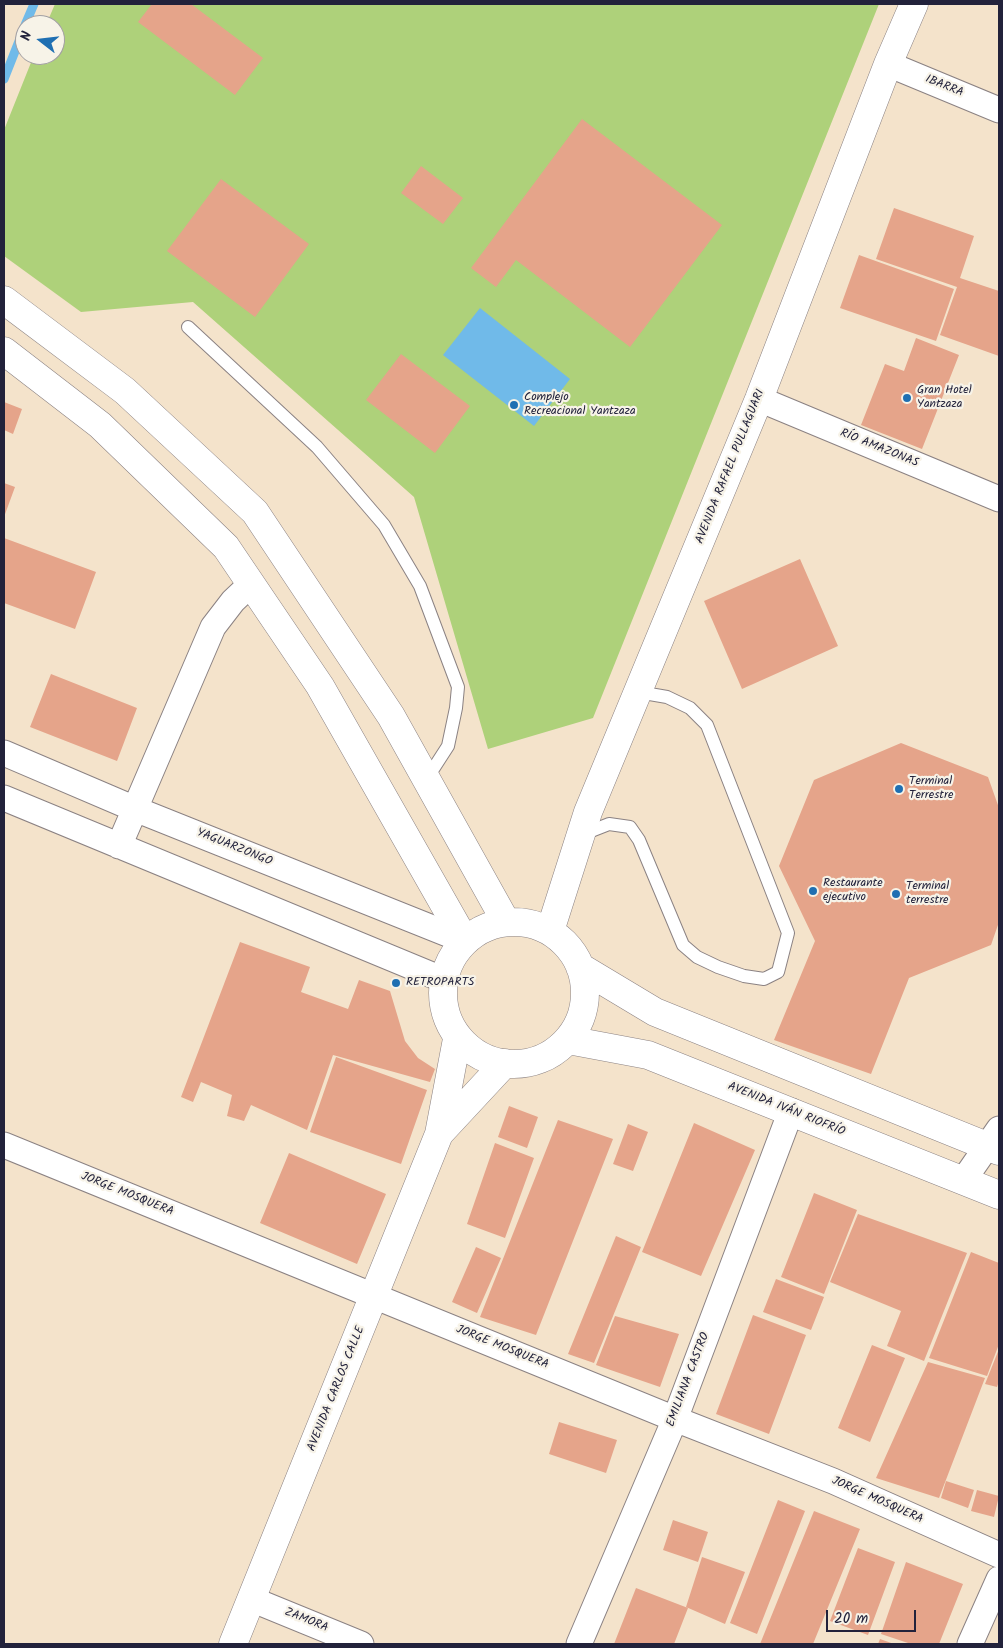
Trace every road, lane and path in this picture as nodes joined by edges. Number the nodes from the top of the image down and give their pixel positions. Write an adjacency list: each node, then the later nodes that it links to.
1 (914, 4): 2 (main road, AVENIDA RAFAEL PULLAGUARI)
2 (888, 64): 3 (street, IBARRA); 7 (main road, AVENIDA RAFAEL PULLAGUARI)
3 (999, 110)
4 (4, 300): 12 (main road)
5 (188, 327): 12 (lane)
6 (4, 351): 9 (main road)
7 (759, 399): 8 (street, RÍO AMAZONAS); 10 (main road, AVENIDA RAFAEL PULLAGUARI)
8 (999, 499)
9 (251, 584): 14 (street); 19 (main road)
10 (638, 692): 15 (main road, AVENIDA RAFAEL PULLAGUARI); 15 (lane)
11 (4, 753): 14 (street, YAGUARZONGO)
12 (426, 780): 17 (main road)
13 (4, 798): 16 (street)
14 (135, 808): 16 (street); 19 (street, YAGUARZONGO)
15 (581, 835): 18 (main road, AVENIDA RAFAEL PULLAGUARI)
16 (118, 846): 21 (street)
17 (506, 922): 18 (main road); 19 (main road)
18 (550, 931): 20 (main road)
19 (465, 941): 21 (main road)
20 (580, 967): 23 (main road); 27 (main road)
21 (444, 980): 22 (main road)
22 (457, 1038): 24 (main road); 26 (main road, AVENIDA CARLOS CALLE)
23 (568, 1040): 24 (main road); 25 (main road, AVENIDA IVÁN RIOFRÍO)
24 (505, 1063): 26 (main road, AVENIDA CARLOS CALLE)
25 (791, 1111): 29 (main road, AVENIDA IVÁN RIOFRÍO); 32 (street, EMILIANA CASTRO)
26 (439, 1134): 31 (main road, AVENIDA CARLOS CALLE)
27 (995, 1142): 29 (street)
28 (4, 1145): 31 (street, JORGE MOSQUERA)
29 (962, 1181): 30 (main road, AVENIDA IVÁN RIOFRÍO)
30 (999, 1195)
31 (375, 1296): 32 (street, JORGE MOSQUERA); 35 (main road, AVENIDA CARLOS CALLE)
32 (675, 1418): 33 (street, JORGE MOSQUERA); 38 (street, EMILIANA CASTRO)
33 (999, 1556)
34 (999, 1579): 39 (street)
35 (251, 1599): 36 (main road, AVENIDA CARLOS CALLE); 37 (street, ZAMORA)
36 (233, 1644)
37 (361, 1644)
38 (579, 1644)
39 (970, 1644)

